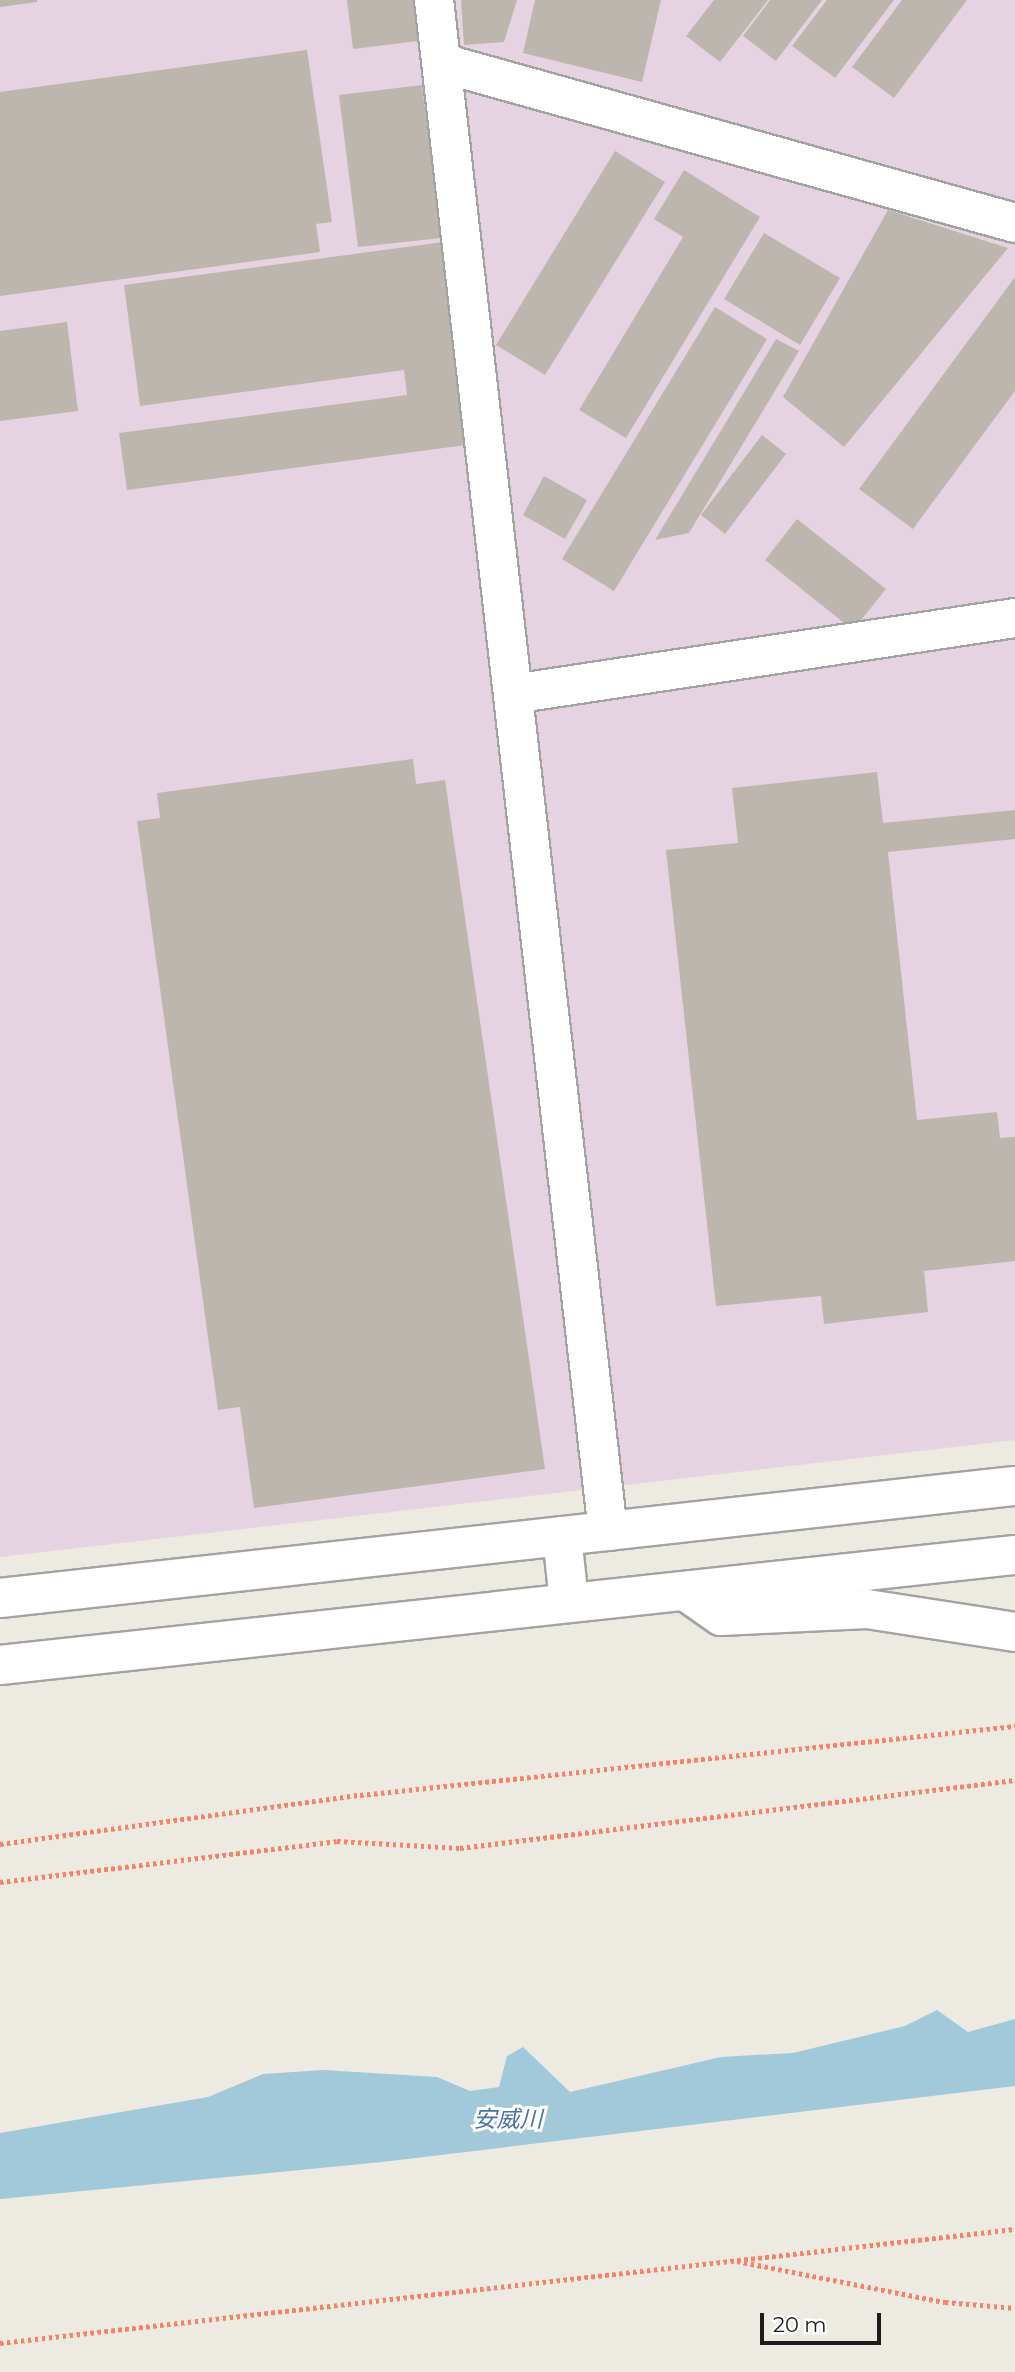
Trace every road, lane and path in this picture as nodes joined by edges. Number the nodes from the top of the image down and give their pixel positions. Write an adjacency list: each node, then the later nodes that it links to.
1 (434, 0): 2 (street)
2 (442, 63): 3 (street); 5 (street)
3 (1015, 223)
4 (1015, 618): 5 (street)
5 (513, 694): 7 (street)
6 (1015, 1486): 7 (street)
7 (608, 1531): 8 (street)
8 (562, 1536): 11 (street); 12 (street)
9 (1015, 1555): 10 (street)
10 (688, 1593): 12 (street); 13 (street)
11 (0, 1598)
12 (569, 1602): 14 (street)
13 (1015, 1632)
14 (0, 1665)
15 (1015, 1727): 17 (path)
16 (1015, 1780): 18 (path)
17 (0, 1844)
18 (0, 1882)
19 (1015, 2229): 20 (path)
20 (732, 2260): 21 (path); 22 (path)
21 (1015, 2308)
22 (0, 2343)

